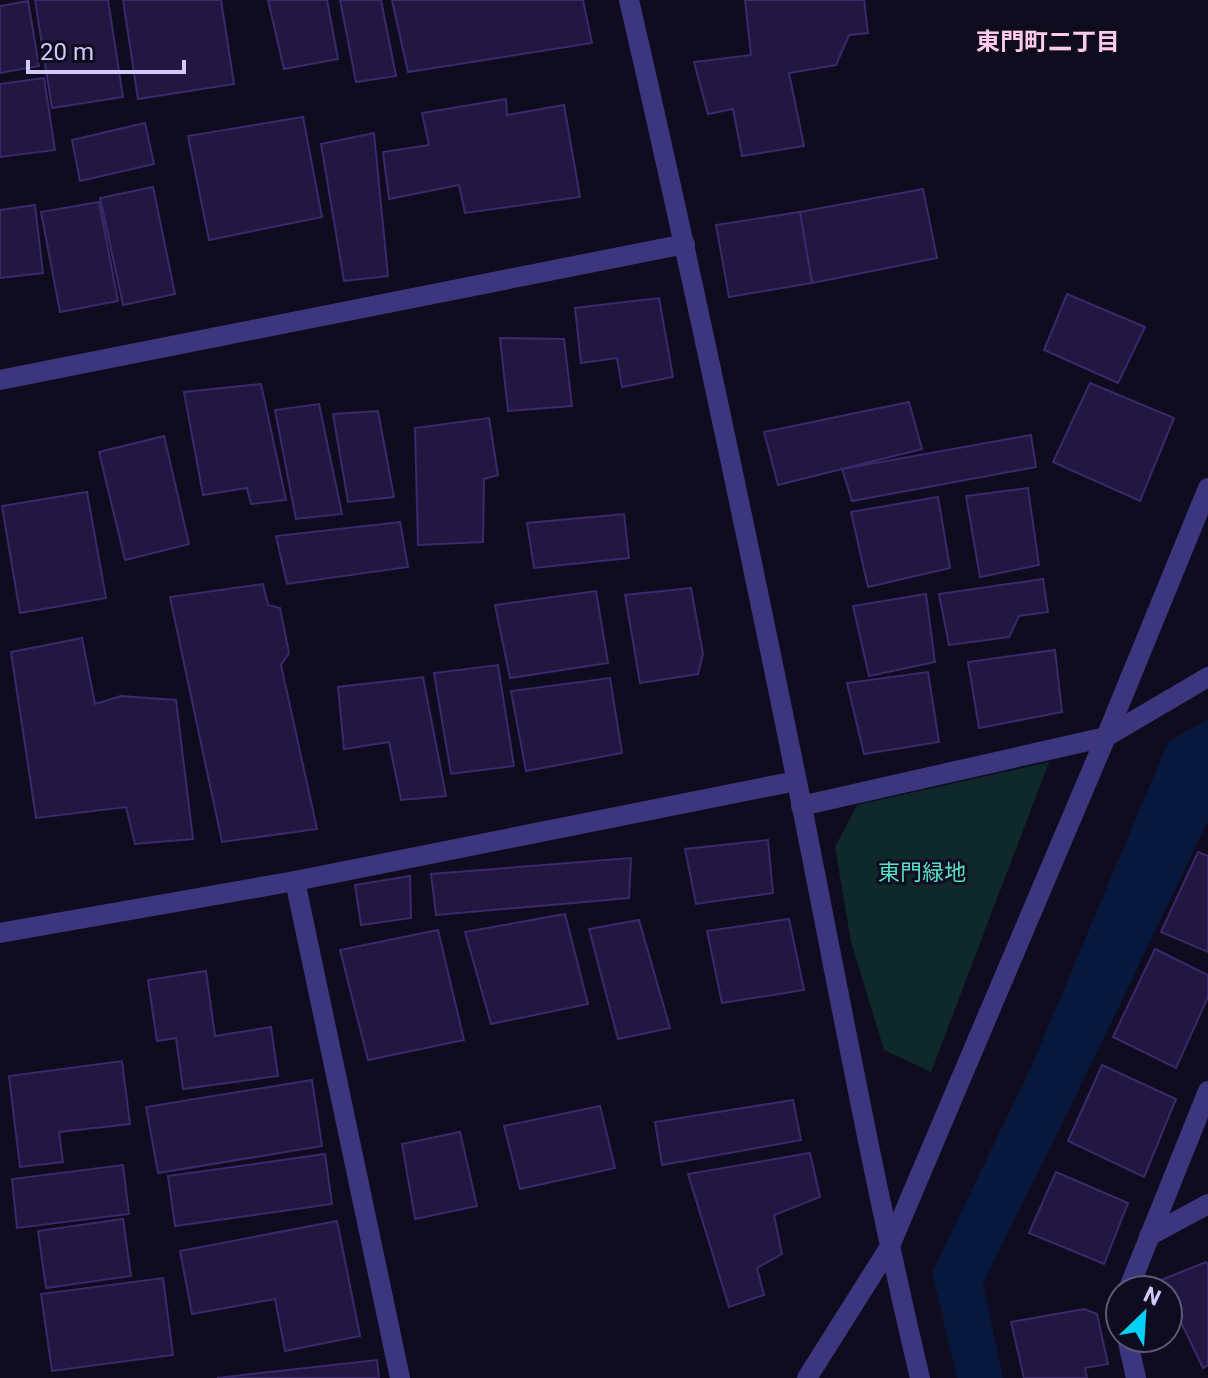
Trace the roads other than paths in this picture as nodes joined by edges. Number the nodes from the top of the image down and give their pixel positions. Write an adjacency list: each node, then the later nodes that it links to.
1 (629, 0): 2 (street)
2 (685, 244): 3 (street); 7 (street)
3 (0, 380)
4 (1208, 488): 6 (street)
5 (1208, 677): 6 (street)
6 (1106, 737): 8 (street); 14 (street)
7 (796, 781): 8 (street); 9 (street)
8 (801, 806): 14 (street)
9 (295, 881): 10 (street); 17 (street)
10 (0, 933)
11 (1208, 1091): 13 (street)
12 (1208, 1204): 13 (street)
13 (1149, 1236): 15 (street)
14 (889, 1248): 18 (street); 19 (street)
15 (1134, 1274)
16 (1131, 1354): 20 (street)
17 (400, 1378)
18 (807, 1378)
19 (920, 1378)
20 (1136, 1378)

